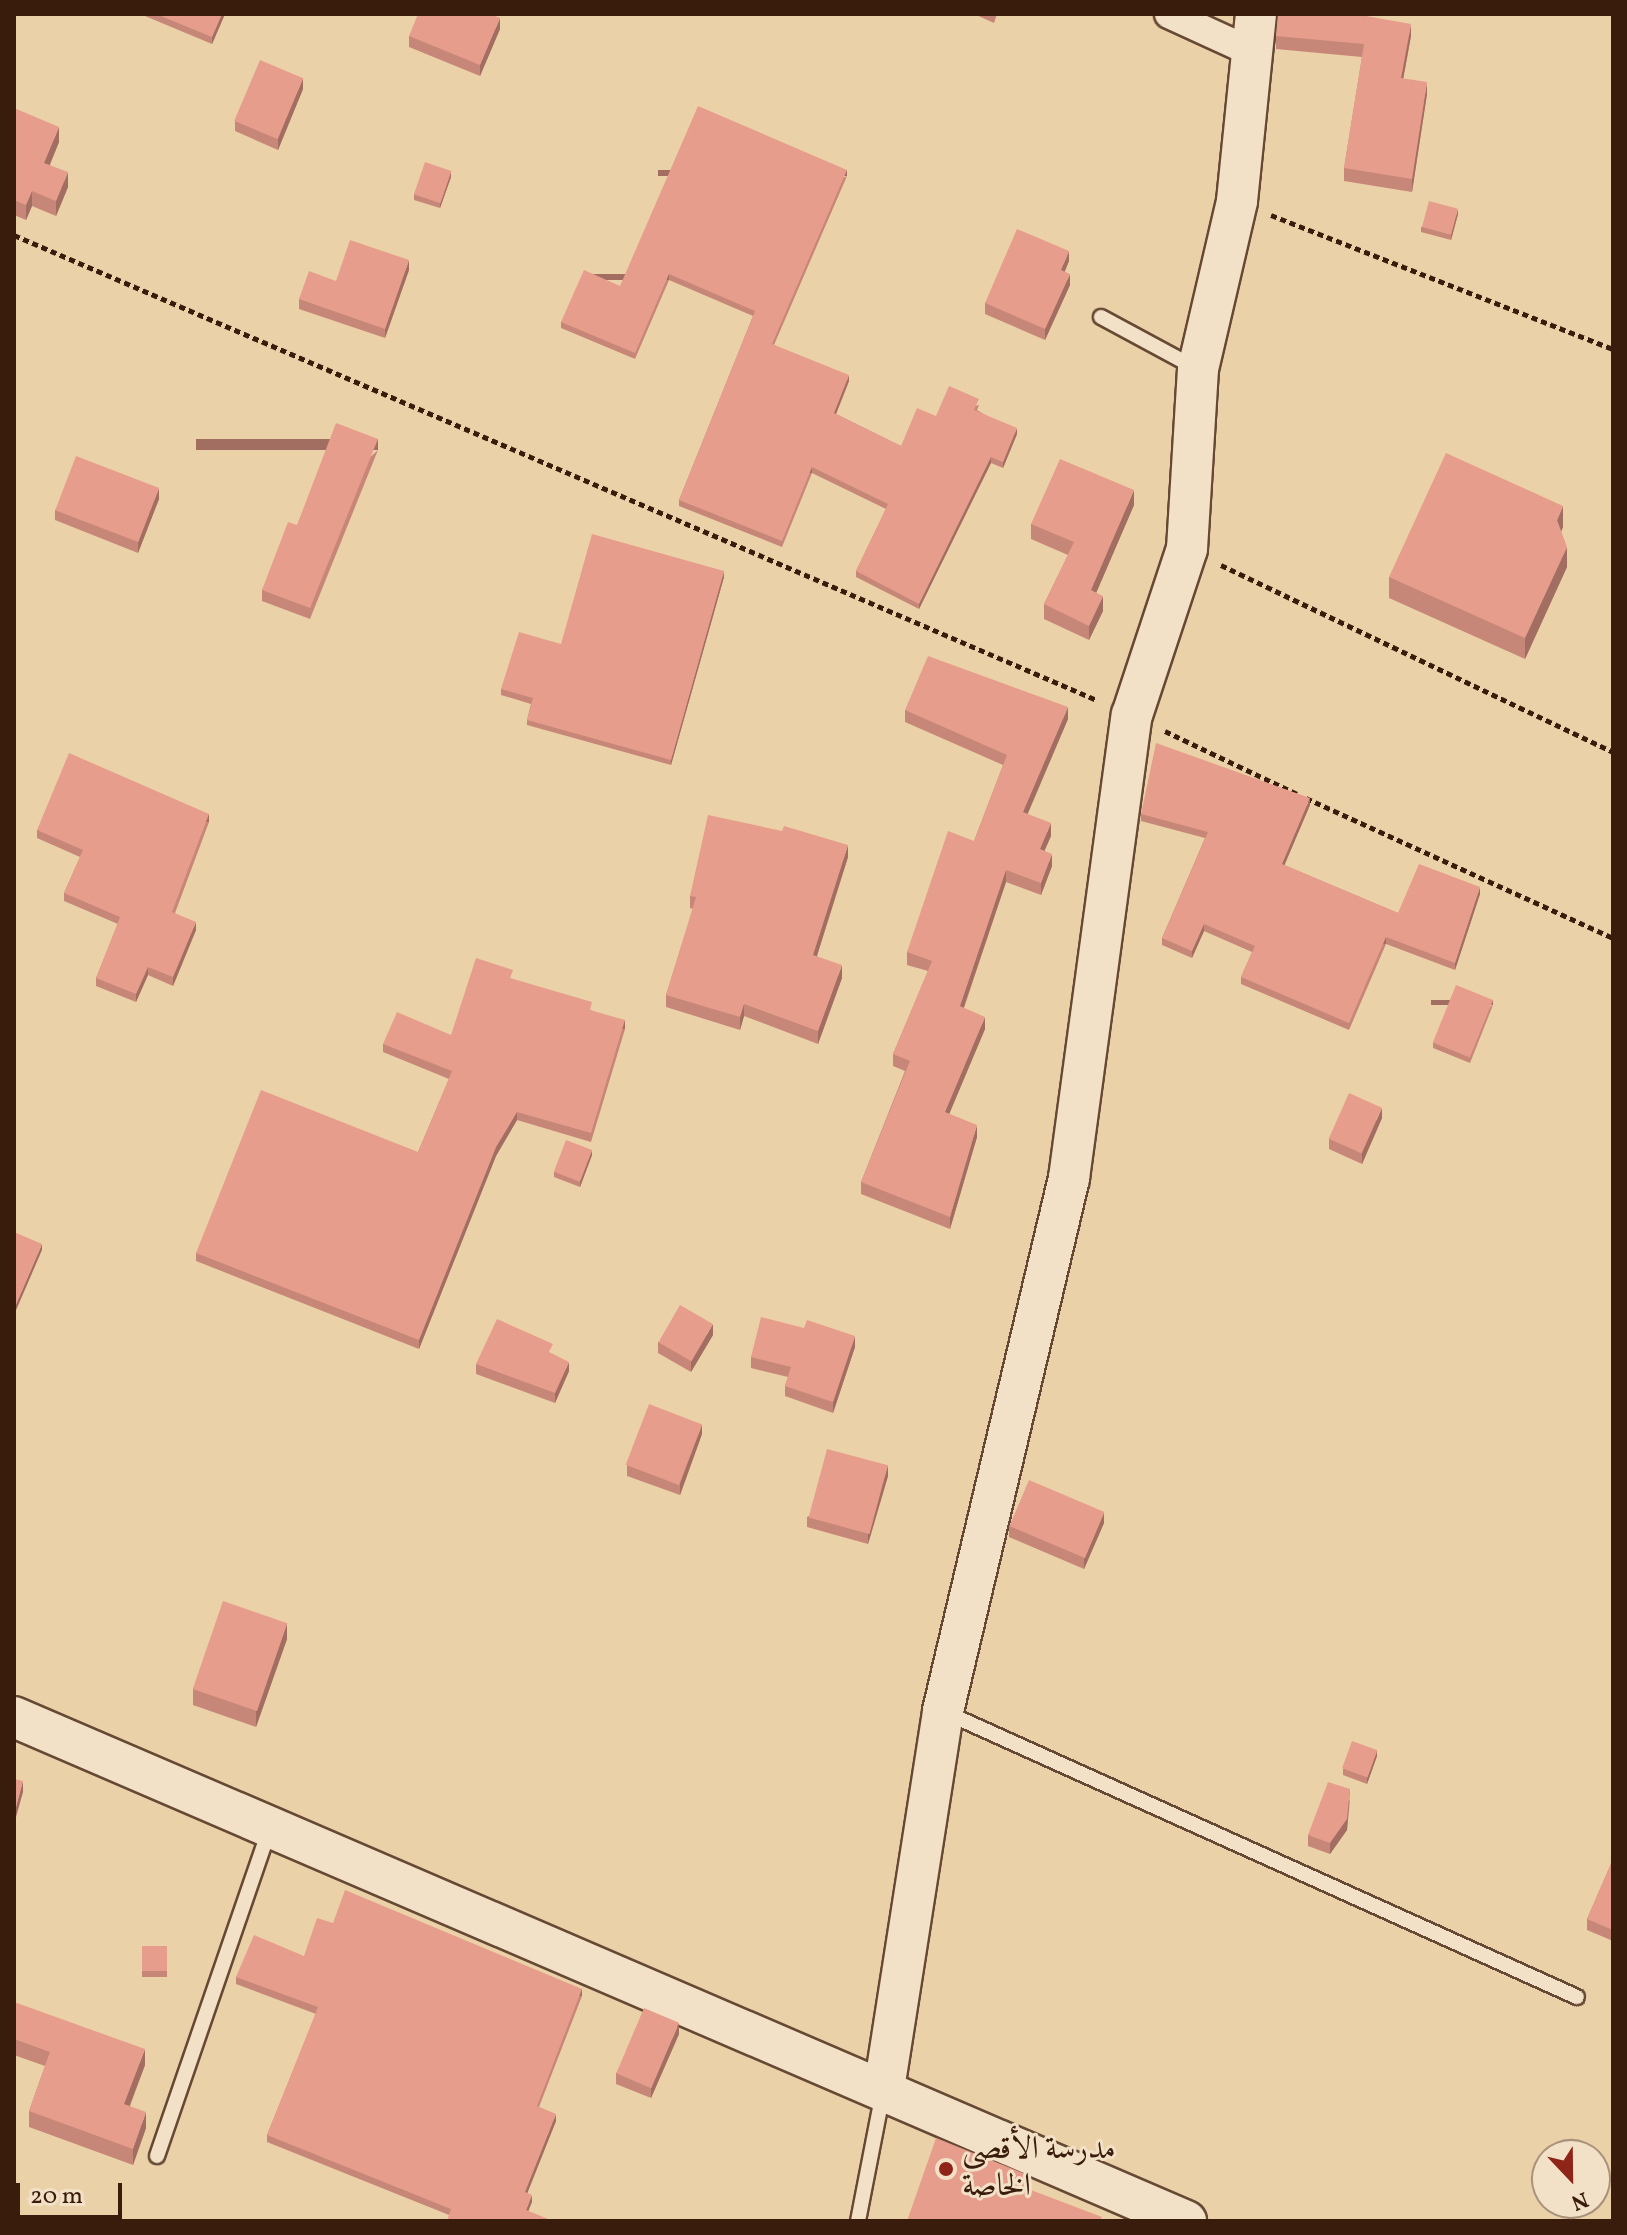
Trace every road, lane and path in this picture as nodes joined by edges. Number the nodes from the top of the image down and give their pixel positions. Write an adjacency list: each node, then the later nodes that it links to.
1 (1169, 14): 3 (street)
2 (1256, 14): 3 (street)
3 (1254, 53): 4 (street)
4 (1237, 201): 7 (path); 8 (street)
5 (14, 235): 10 (path)
6 (1101, 317): 8 (lane)
7 (1613, 349)
8 (1198, 369): 9 (street)
9 (1187, 549): 10 (street); 11 (path)
10 (1132, 715): 12 (path); 13 (street)
11 (1613, 752)
12 (1613, 938)
13 (943, 1711): 16 (lane); 17 (street)
14 (14, 1717): 15 (street)
15 (272, 1824): 17 (street); 18 (lane)
16 (1577, 1997)
17 (884, 2089): 19 (lane); 20 (street)
18 (157, 2156)
19 (858, 2221)
20 (1186, 2221)

